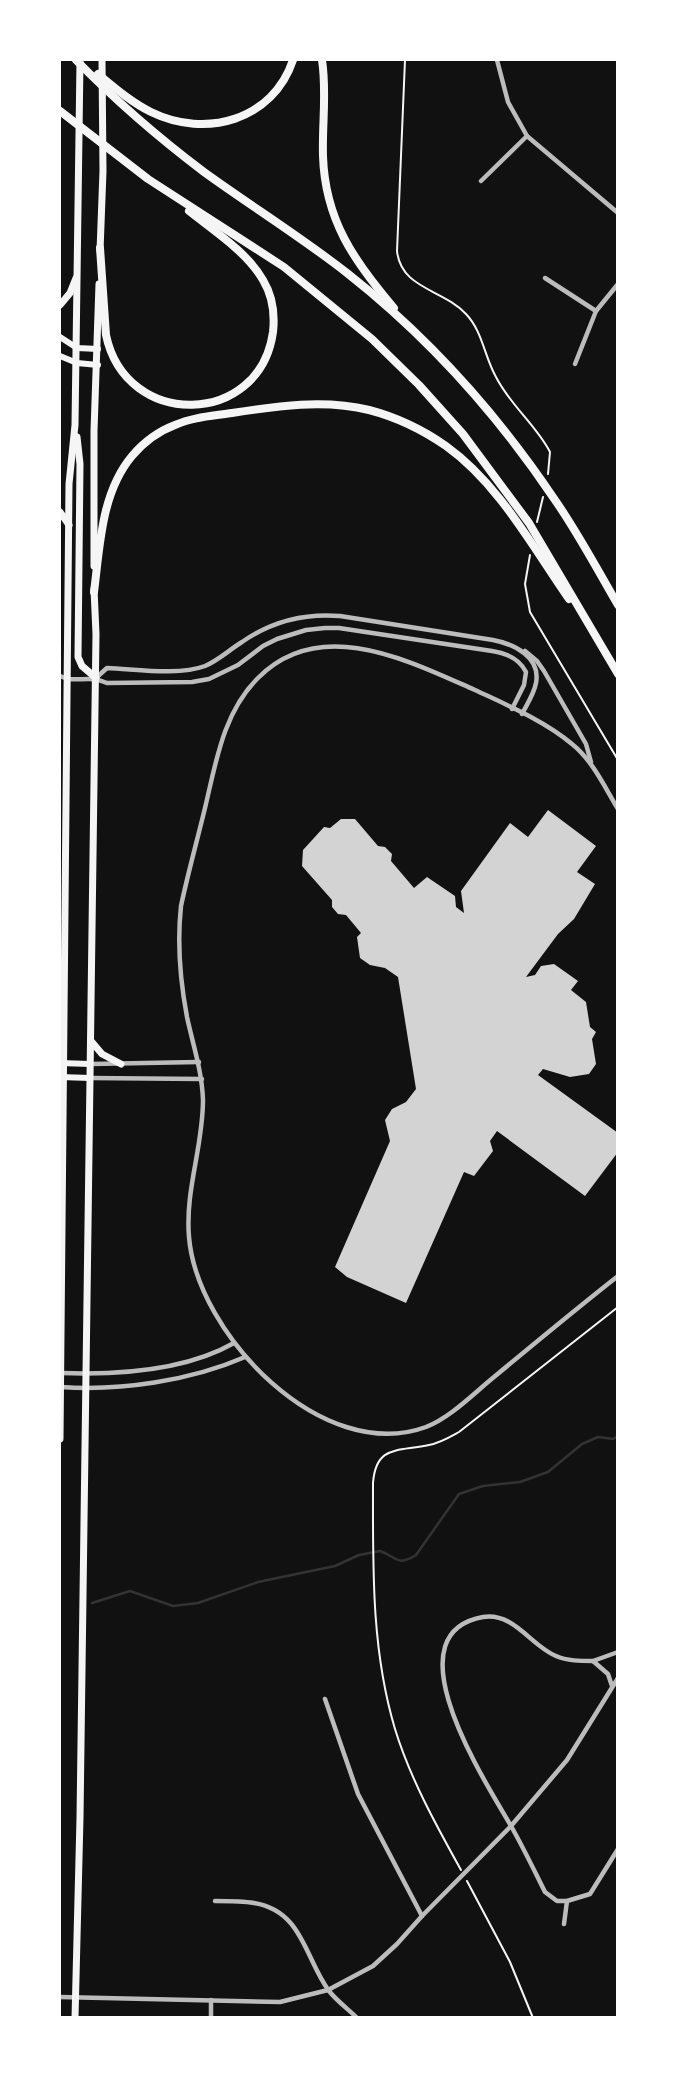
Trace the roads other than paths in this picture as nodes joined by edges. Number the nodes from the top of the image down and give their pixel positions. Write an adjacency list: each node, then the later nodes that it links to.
1 (79, 60): 6 (highway); 13 (main road)
2 (103, 60): 12 (main road)
3 (293, 60): 6 (highway)
4 (322, 60): 18 (highway)
5 (497, 60): 8 (street)
6 (113, 91): 18 (highway)
7 (62, 112): 9 (highway)
8 (527, 136): 10 (street); 11 (street)
9 (148, 179): 12 (highway); 31 (highway)
10 (481, 181)
11 (618, 213)
12 (100, 248): 21 (main road)
13 (79, 271): 16 (main road); 20 (main road)
14 (545, 278): 17 (street)
15 (618, 284): 17 (street)
16 (60, 305)
17 (596, 311): 24 (street)
18 (411, 330): 30 (highway)
19 (60, 337): 20 (main road)
20 (77, 348): 21 (main road); 23 (main road)
21 (98, 349): 25 (main road)
22 (60, 356): 23 (main road)
23 (76, 363): 25 (main road); 26 (main road)
24 (575, 364)
25 (98, 365): 29 (main road)
26 (75, 425): 28 (main road); 35 (main road)
27 (60, 512): 28 (main road)
28 (69, 525): 34 (main road)
29 (94, 592): 31 (highway); 35 (main road)
30 (618, 605)
31 (597, 637): 33 (highway)
32 (514, 646): 35 (street); 38 (street); 39 (street)
33 (618, 674)
34 (64, 677): 35 (street); 36 (street); 43 (main road)
35 (96, 678): 37 (street); 41 (main road)
36 (60, 685)
37 (512, 709): 38 (street); 42 (street)
38 (523, 714): 39 (street)
39 (593, 766): 40 (street)
40 (618, 809)
41 (90, 1041): 44 (main road); 45 (main road)
42 (199, 1062): 45 (street); 48 (street)
43 (62, 1063): 44 (main road); 46 (main road)
44 (90, 1064): 45 (street); 47 (main road)
45 (121, 1064)
46 (61, 1077): 47 (main road); 49 (main road)
47 (90, 1078): 48 (street); 55 (main road)
48 (202, 1079): 51 (street)
49 (61, 1234): 53 (main road)
50 (618, 1276): 52 (street)
51 (234, 1343): 52 (street); 55 (street)
52 (245, 1357): 57 (street)
53 (60, 1360): 54 (main road)
54 (61, 1373): 55 (street); 56 (main road)
55 (86, 1374): 57 (main road)
56 (60, 1387): 57 (street); 58 (main road)
57 (86, 1389): 73 (main road)
58 (60, 1402): 59 (main road)
59 (60, 1439)
60 (618, 1652): 61 (street)
61 (593, 1661): 63 (street); 65 (street)
62 (618, 1678): 63 (street)
63 (612, 1687): 65 (street)
64 (325, 1699): 69 (street)
65 (512, 1826): 68 (street); 69 (street)
66 (618, 1849): 68 (street)
67 (215, 1901): 71 (street)
68 (567, 1901): 70 (street)
69 (422, 1916): 71 (street)
70 (564, 1924)
71 (328, 1990): 74 (street); 77 (street)
72 (60, 1997): 73 (street)
73 (76, 1997): 74 (street); 75 (main road)
74 (211, 2000): 76 (street)
75 (75, 2018)
76 (211, 2018)
77 (357, 2018)

